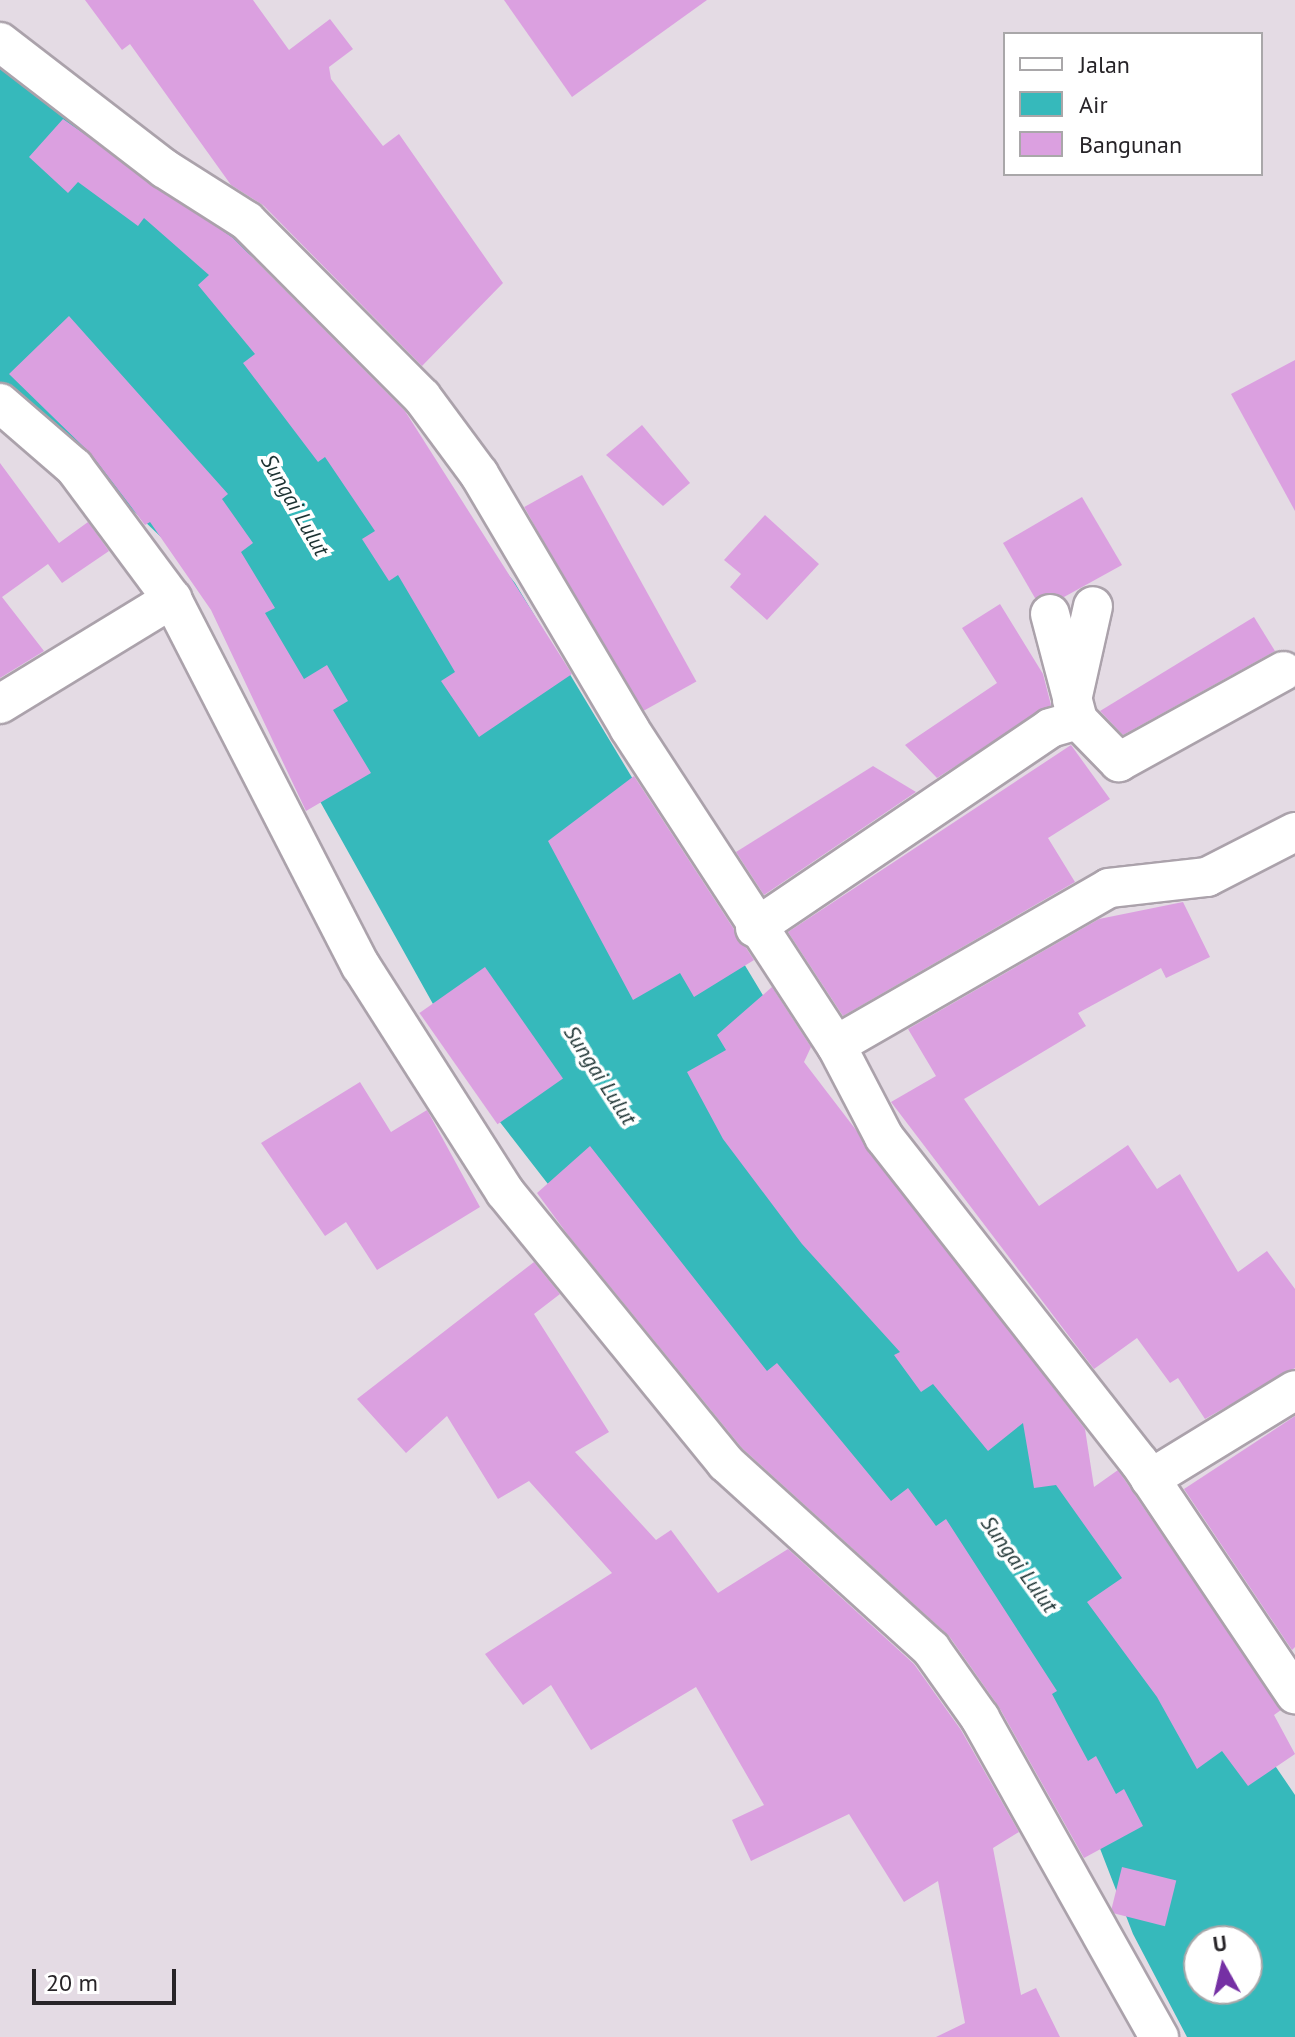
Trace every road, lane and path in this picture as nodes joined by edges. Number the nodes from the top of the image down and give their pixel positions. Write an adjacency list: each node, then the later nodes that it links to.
1 (0, 42): 10 (street)
2 (0, 403): 3 (street)
3 (172, 599): 7 (street); 15 (street)
4 (1093, 606): 8 (street)
5 (1050, 614): 8 (street)
6 (1284, 671): 8 (street)
7 (0, 704)
8 (1075, 710): 10 (street)
9 (1295, 832): 11 (street)
10 (755, 928): 11 (street)
11 (836, 1045): 13 (street)
12 (1295, 1390): 13 (street)
13 (1150, 1479): 14 (street)
14 (1295, 1694)
15 (1159, 2037)

